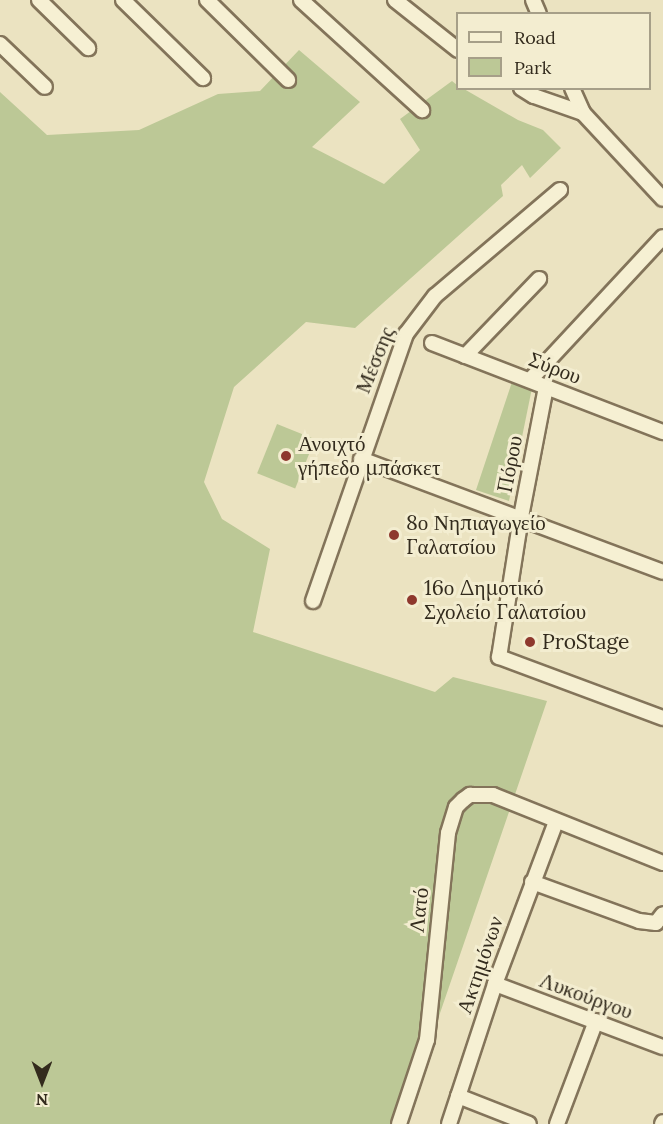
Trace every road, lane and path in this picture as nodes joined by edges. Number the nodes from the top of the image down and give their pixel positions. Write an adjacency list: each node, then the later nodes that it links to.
1 (39, 0): 7 (street)
2 (123, 0): 9 (street)
3 (207, 0): 10 (street)
4 (301, 0): 14 (street)
5 (394, 0): 8 (street)
6 (0, 44): 11 (street)
7 (88, 48)
8 (456, 48)
9 (203, 78)
10 (288, 80)
11 (45, 87)
12 (524, 90): 15 (street)
13 (573, 90): 15 (street)
14 (422, 110)
15 (583, 113): 17 (street)
16 (560, 190): 25 (street, Μέσσης)
17 (663, 199)
18 (663, 237): 22 (street)
19 (539, 279): 21 (street)
20 (432, 343): 21 (street, Σύρου)
21 (465, 356): 22 (street, Σύρου)
22 (530, 380): 23 (street, Σύρου)
23 (546, 387): 24 (street, Σύρου); 26 (street, Πόρου)
24 (663, 430)
25 (361, 459): 26 (street); 28 (street, Μέσσης)
26 (521, 516): 27 (street); 29 (street, Πόρου)
27 (663, 572)
28 (313, 600)
29 (663, 718)
30 (556, 822): 31 (street, Λατό); 32 (street, Ακτημόνων); 38 (street, Λατό)
31 (663, 863)
32 (532, 882): 33 (street); 34 (street, Ακτημόνων)
33 (663, 914)
34 (495, 984): 35 (street, Λυκούργου); 37 (street, Ακτημόνων)
35 (596, 1021): 36 (street, Λυκούργου); 41 (street)
36 (663, 1047)
37 (458, 1096): 39 (street, Ακτημόνων); 40 (street)
38 (399, 1124)
39 (449, 1124)
40 (529, 1124)
41 (557, 1124)

